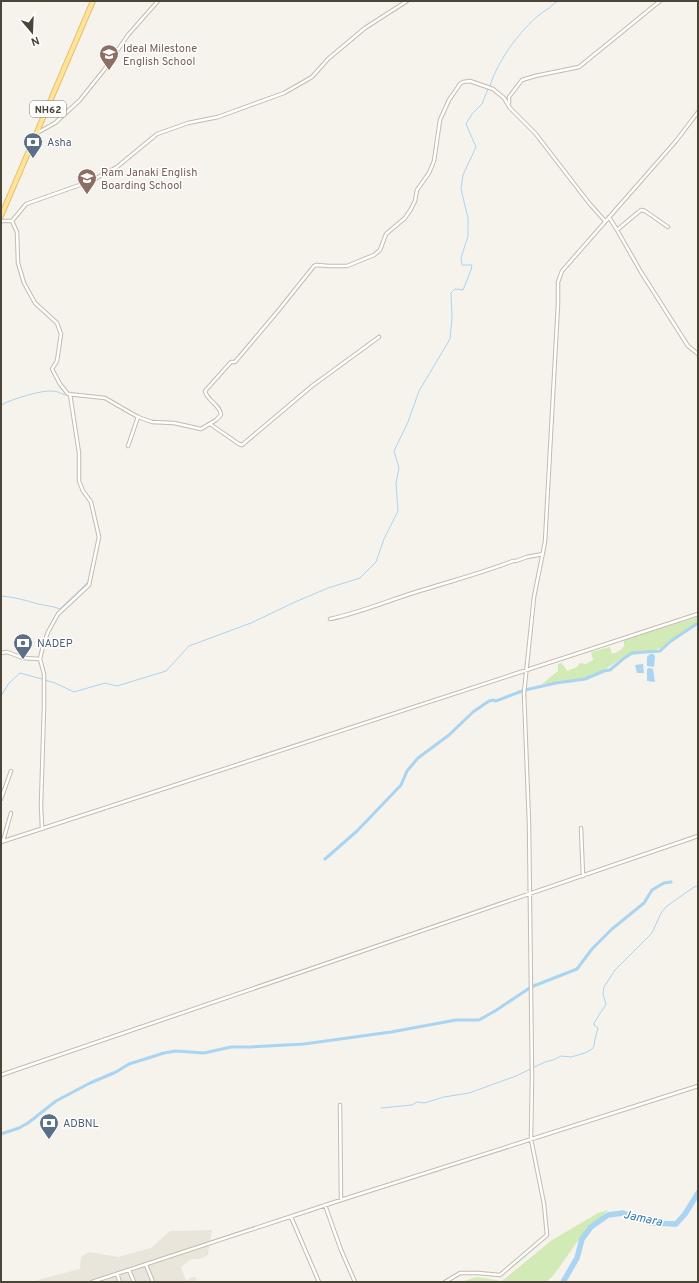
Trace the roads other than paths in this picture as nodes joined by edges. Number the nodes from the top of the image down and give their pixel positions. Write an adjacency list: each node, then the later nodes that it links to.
1 (93, 1): 7 (main road, NH62)
2 (158, 1): 7 (street)
3 (407, 1): 11 (street)
4 (660, 1): 5 (street)
5 (510, 108): 12 (street); 19 (street)
6 (698, 112): 9 (street)
7 (37, 134): 8 (main road, NH62)
8 (1, 216)
9 (609, 217): 12 (street); 14 (street)
10 (1, 221): 11 (street)
11 (12, 221): 17 (street)
12 (605, 221): 21 (street)
13 (668, 227): 14 (street)
14 (618, 230): 16 (street)
15 (378, 337): 19 (street)
16 (698, 354)
17 (70, 394): 18 (street); 25 (street)
18 (138, 417): 19 (street); 20 (street)
19 (210, 424)
20 (128, 446)
21 (543, 554): 23 (street); 26 (street)
22 (698, 614): 26 (street)
23 (330, 619)
24 (1, 653): 25 (street)
25 (40, 659): 30 (street)
26 (526, 671): 30 (street); 35 (street)
27 (11, 771): 28 (street)
28 (1, 799)
29 (11, 813): 33 (street)
30 (42, 828): 33 (street)
31 (581, 828): 34 (street)
32 (698, 836): 34 (street)
33 (2, 842)
34 (583, 876): 35 (street)
35 (529, 894): 36 (street); 39 (street)
36 (1, 1074)
37 (698, 1086): 39 (street)
38 (340, 1105): 40 (street)
39 (531, 1139): 40 (street); 52 (street)
40 (341, 1200): 41 (street)
41 (325, 1205): 42 (street); 51 (street)
42 (291, 1217): 43 (street); 50 (street)
43 (146, 1265): 44 (street); 49 (street)
44 (129, 1270): 45 (street); 48 (street)
45 (117, 1274): 46 (street); 47 (street)
46 (93, 1282)
47 (120, 1282)
48 (134, 1282)
49 (153, 1282)
50 (319, 1282)
51 (355, 1282)
52 (445, 1282)

